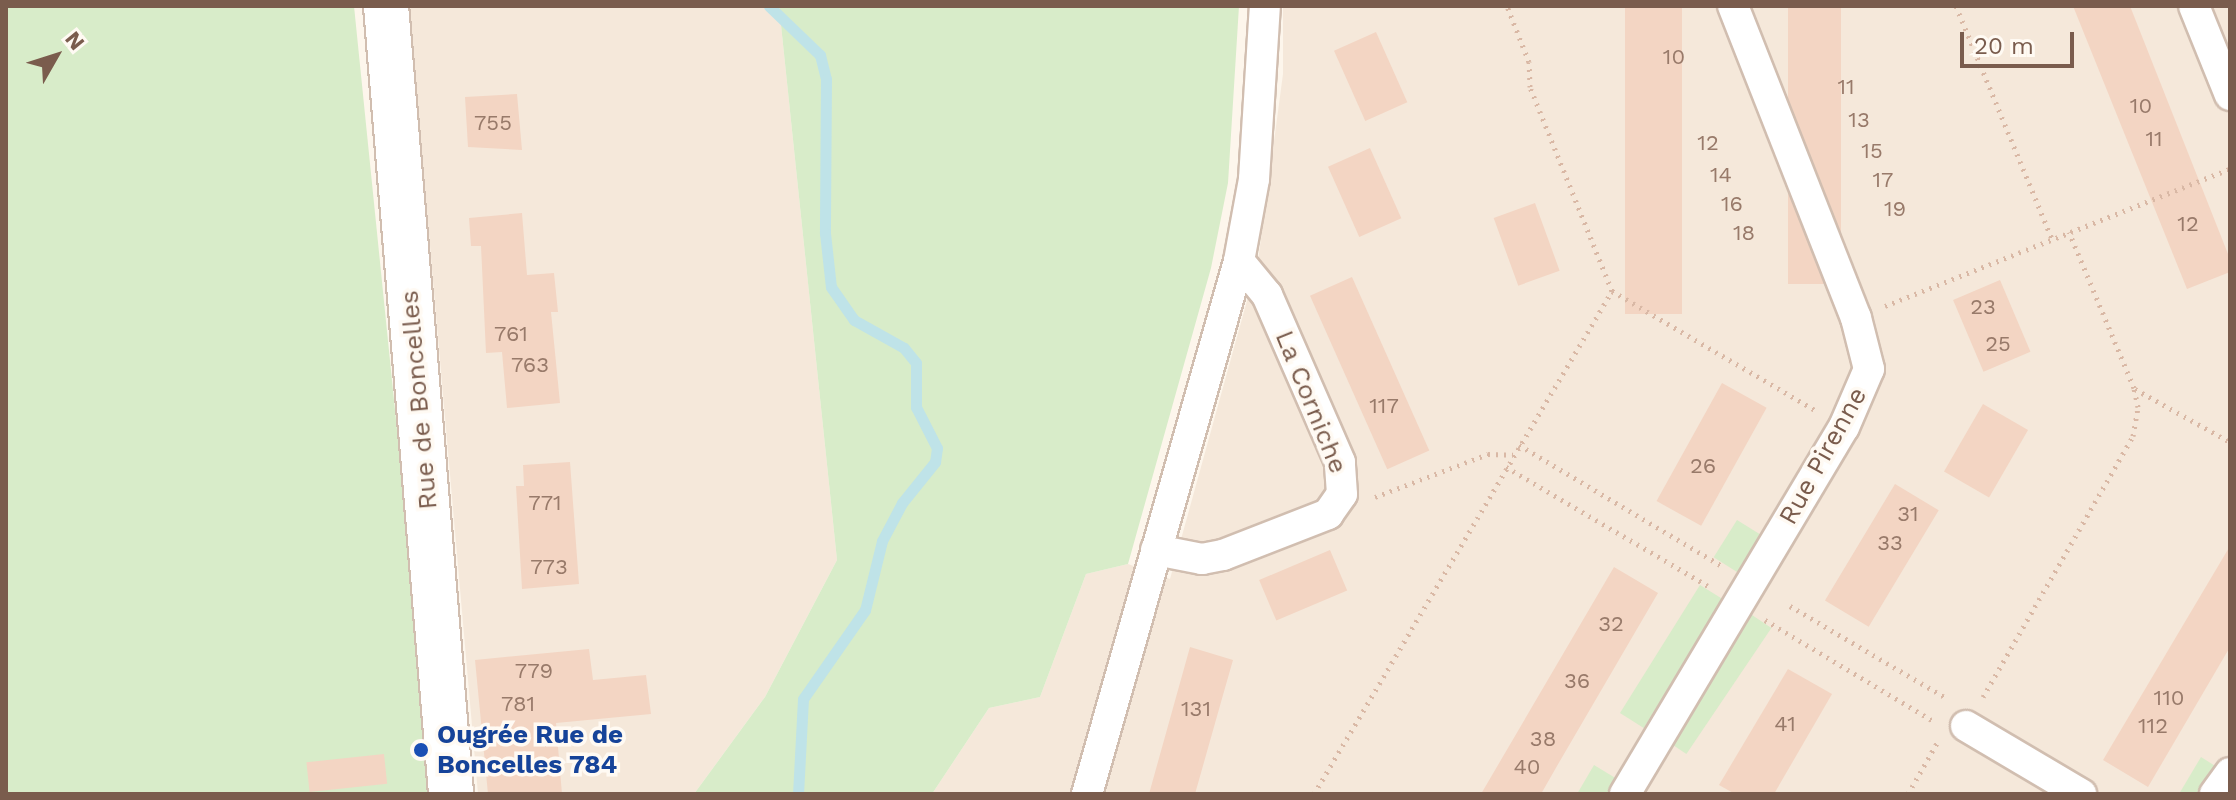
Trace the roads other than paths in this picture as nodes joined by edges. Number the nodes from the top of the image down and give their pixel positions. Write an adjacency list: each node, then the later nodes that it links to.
1 (386, 6): 10 (main road, Rue de Boncelles)
2 (1265, 6): 6 (street)
3 (1733, 6): 12 (street, Rue Pirenne)
4 (2194, 6): 5 (street)
5 (2230, 95)
6 (1239, 261): 7 (street); 7 (street, La Corniche)
7 (1156, 550): 11 (street)
8 (1962, 723): 13 (street)
9 (2230, 773): 14 (street)
10 (451, 794)
11 (1087, 794)
12 (1625, 794)
13 (2081, 794)
14 (2215, 794)

